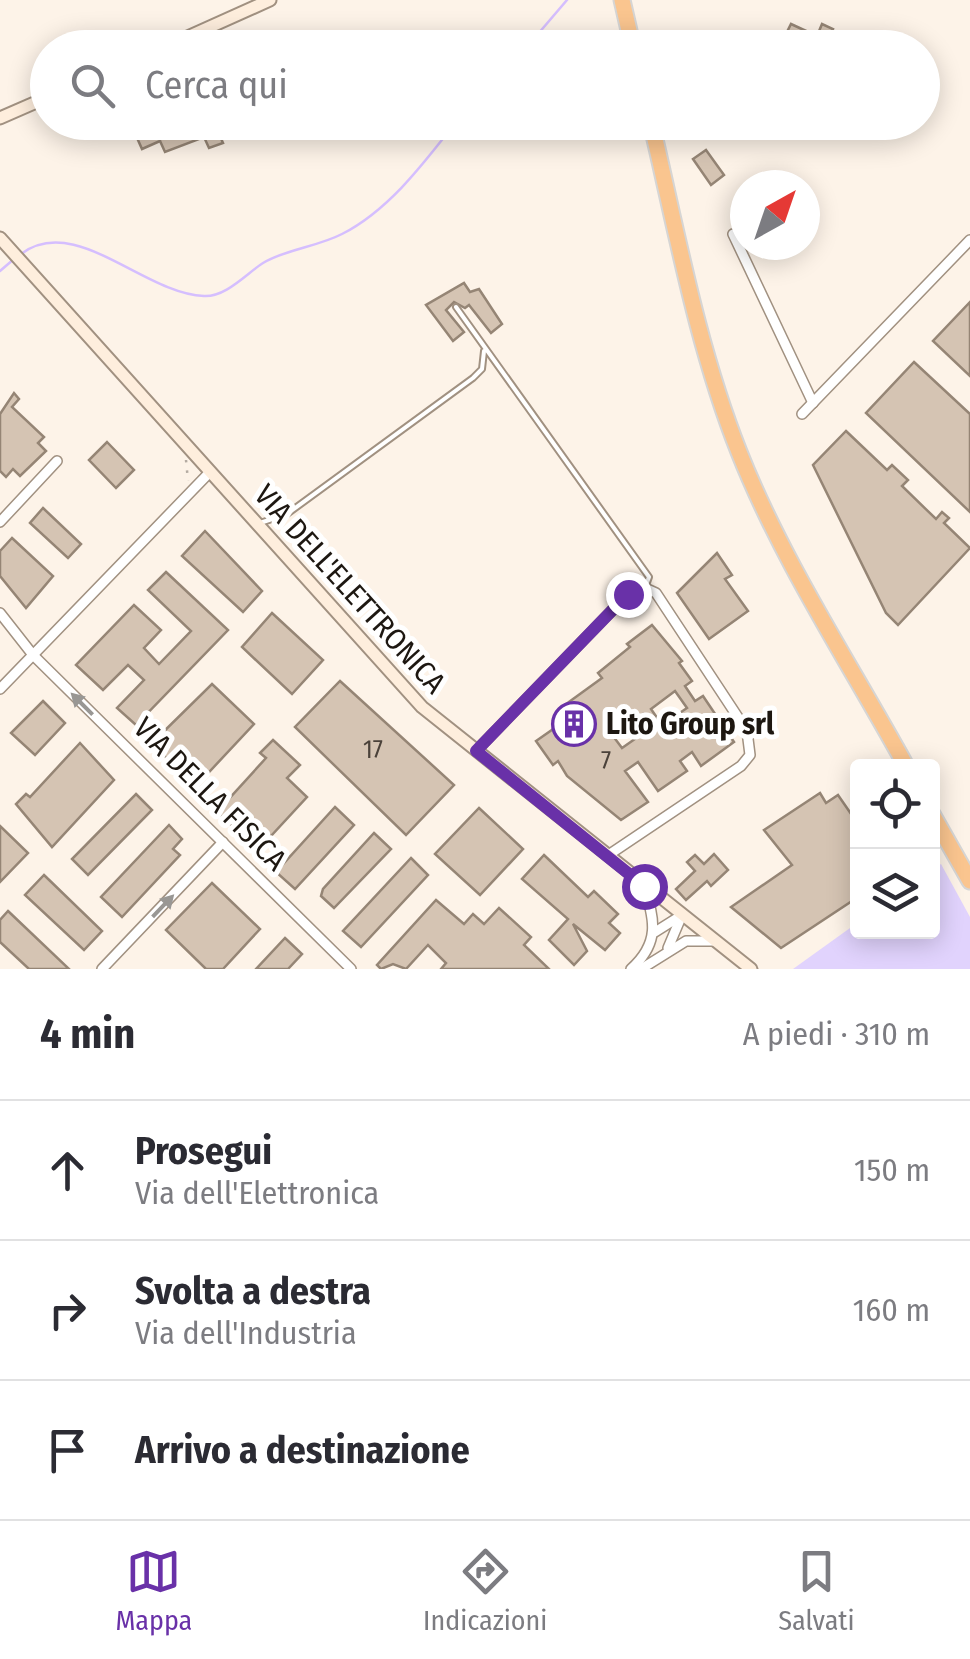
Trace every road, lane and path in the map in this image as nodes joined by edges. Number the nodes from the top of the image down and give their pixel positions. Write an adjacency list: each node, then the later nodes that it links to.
1 (270, 0): 3 (street)
2 (622, 0): 4 (highway)
3 (202, 30)
4 (629, 30)
5 (30, 105): 6 (street)
6 (0, 118)
7 (655, 140): 24 (highway)
8 (0, 238): 16 (street, VIA DELL'ELETTRONICA)
9 (970, 240): 13 (street)
10 (746, 260): 13 (street)
11 (456, 307): 12 (lane)
12 (484, 351): 18 (lane); 19 (lane)
13 (812, 403): 14 (street)
14 (802, 414)
15 (57, 461): 17 (street)
16 (210, 472): 18 (street, VIA DELL'ELETTRONICA); 21 (street)
17 (0, 522)
18 (257, 524): 23 (street, VIA DELL'ELETTRONICA)
19 (645, 588): 23 (street); 27 (street)
20 (0, 613): 21 (street, VIA DELLA FISICA)
21 (33, 655): 22 (street); 26 (street, VIA DELLA FISICA, one-way to 21)
22 (0, 689)
23 (476, 751): 27 (street, VIA DELL'ELETTRONICA)
24 (902, 759)
25 (940, 828): 28 (highway)
26 (223, 842): 34 (street, one-way to 26); 35 (street, VIA DELLA FISICA)
27 (607, 856): 29 (street, VIA DELL'ELETTRONICA)
28 (970, 881)
29 (644, 886): 30 (street, VIA DELL'ELETTRONICA); 31 (street)
30 (682, 916): 31 (street); 32 (street, VIA DELL'ELETTRONICA); 33 (street)
31 (655, 932): 36 (street)
32 (715, 941): 33 (street); 38 (street, VIA DELL'ELETTRONICA)
33 (667, 950): 37 (street)
34 (102, 969)
35 (351, 969)
36 (631, 969)
37 (641, 969)
38 (752, 969)

